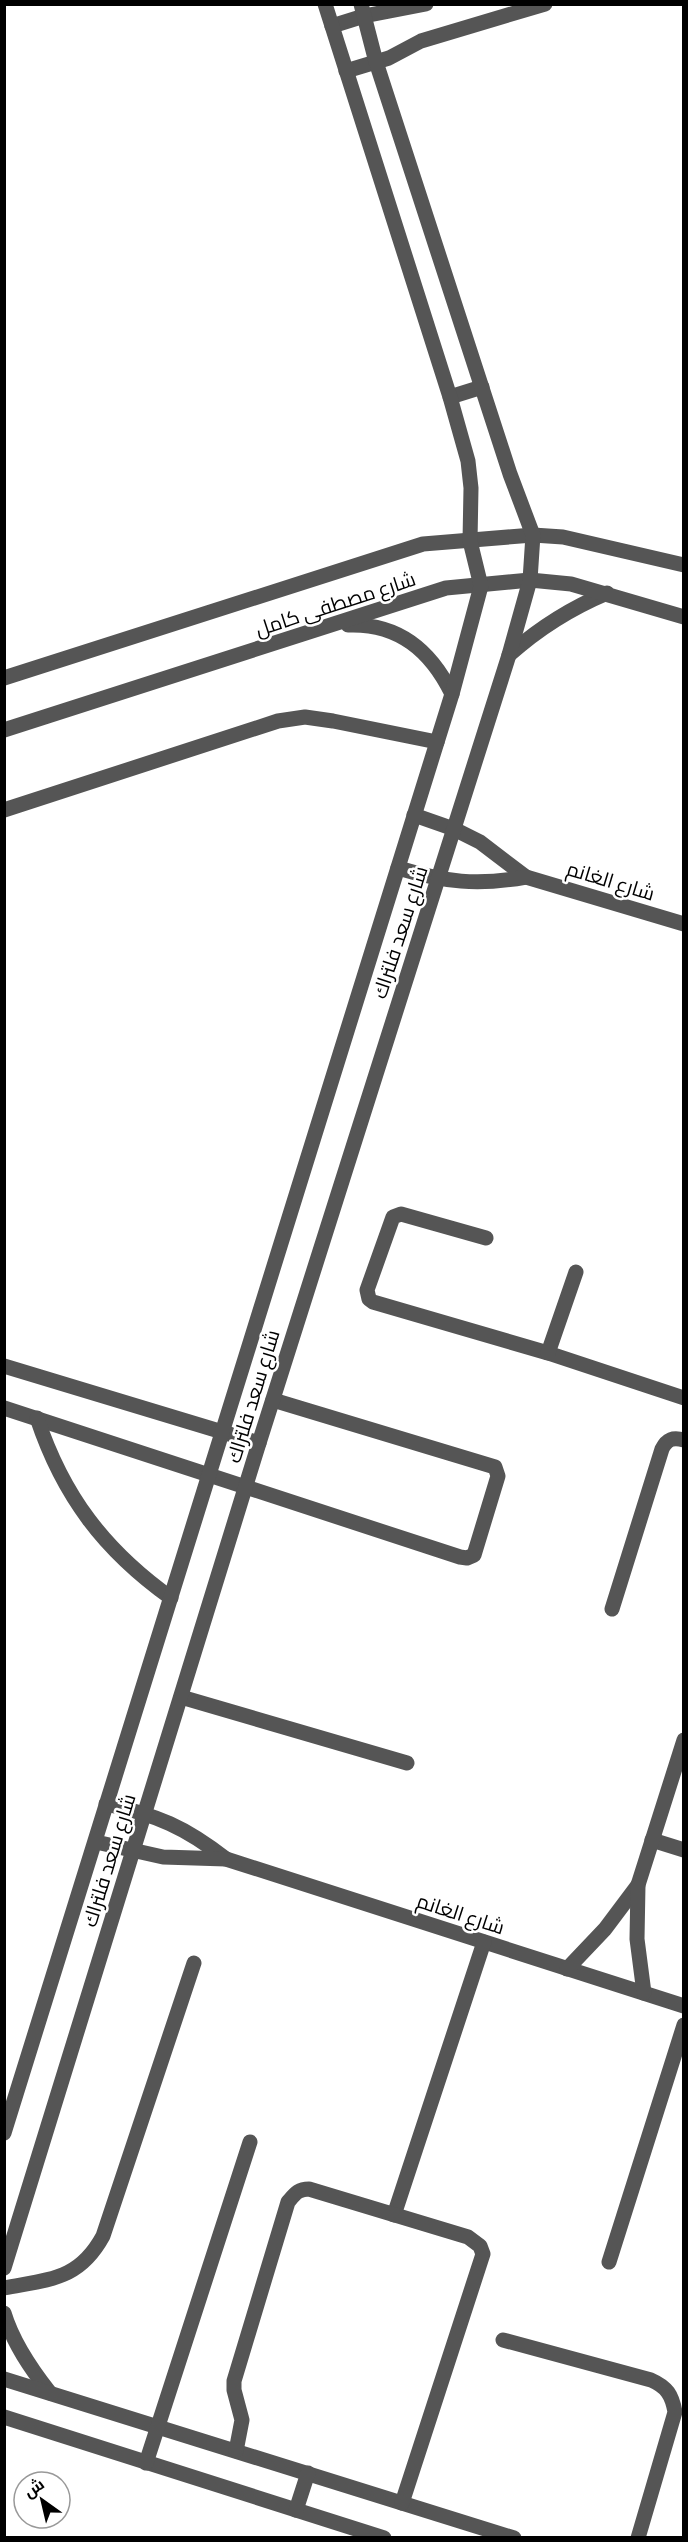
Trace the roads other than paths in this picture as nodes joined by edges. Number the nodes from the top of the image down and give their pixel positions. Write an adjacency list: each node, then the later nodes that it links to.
1 (325, 4): 5 (street, شارع سعد فلتراك)
2 (426, 4): 4 (street)
3 (545, 4): 6 (street)
4 (362, 10): 5 (street); 6 (street)
5 (332, 26): 7 (street, شارع سعد فلتراك)
6 (375, 62): 7 (street); 8 (street)
7 (346, 71): 9 (street, شارع سعد فلتراك)
8 (482, 387): 9 (street); 10 (street)
9 (450, 397): 11 (street, شارع سعد فلتراك)
10 (533, 535): 11 (street, شارع مصطفى كامل); 12 (street, شارع مصطفى كامل); 13 (street, شارع سعد فلتراك)
11 (470, 541): 14 (street, شارع سعد فلتراك); 19 (street, شارع مصطفى كامل)
12 (684, 565)
13 (530, 580): 14 (street, شارع مصطفى كامل); 15 (street, شارع مصطفى كامل); 18 (street, شارع سعد فلتراك)
14 (481, 586): 17 (street, شارع مصطفى كامل); 20 (street, شارع سعد فلتراك)
15 (607, 593): 16 (street, شارع مصطفى كامل); 18 (street)
16 (684, 617)
17 (336, 625): 20 (street); 21 (street, شارع مصطفى كامل)
18 (509, 655): 25 (street, شارع سعد فلتراك)
19 (4, 678)
20 (452, 694): 22 (street, شارع سعد فلتراك)
21 (4, 730)
22 (437, 742): 23 (street); 24 (street, شارع سعد فلتراك)
23 (4, 810)
24 (414, 815): 25 (street, شارع الغانم); 26 (street, شارع سعد فلتراك)
25 (454, 829): 27 (street, شارع الغانم); 28 (street, شارع سعد فلتراك)
26 (398, 868): 28 (street, شارع الغانم); 38 (street, شارع سعد فلتراك)
27 (526, 876): 28 (street, شارع الغانم); 29 (street, شارع الغانم)
28 (437, 879): 35 (street, شارع سعد فلتراك)
29 (684, 924)
30 (486, 1238): 32 (street)
31 (576, 1272): 32 (street)
32 (548, 1353): 34 (street)
33 (4, 1366): 38 (street)
34 (684, 1398)
35 (273, 1400): 40 (street, شارع سعد فلتراك); 42 (street)
36 (4, 1408): 37 (street)
37 (37, 1418): 41 (street); 43 (street)
38 (222, 1432): 40 (street); 41 (street, شارع سعد فلتراك)
39 (684, 1440): 44 (street)
40 (259, 1443): 42 (street, شارع سعد فلتراك)
41 (210, 1474): 42 (street); 43 (street, شارع سعد فلتراك)
42 (246, 1487): 45 (street, شارع سعد فلتراك)
43 (171, 1598): 48 (street, شارع سعد فلتراك)
44 (612, 1609)
45 (181, 1697): 47 (street); 49 (street, شارع سعد فلتراك)
46 (684, 1740): 50 (street)
47 (407, 1762)
48 (106, 1804): 49 (street, شارع الغانم); 51 (street, شارع سعد فلتراك)
49 (145, 1813): 53 (street, شارع سعد فلتراك); 54 (street, شارع الغانم)
50 (652, 1840): 52 (street); 55 (street)
51 (96, 1842): 53 (street, شارع الغانم); 62 (street, شارع سعد فلتراك)
52 (684, 1850)
53 (132, 1852): 54 (street, شارع الغانم); 66 (street, شارع سعد فلتراك)
54 (226, 1859): 56 (street, شارع الغانم)
55 (639, 1885): 58 (street); 59 (street)
56 (484, 1942): 58 (street, شارع الغانم); 64 (street)
57 (194, 1963): 67 (street)
58 (567, 1969): 59 (street, شارع الغانم)
59 (644, 1993): 60 (street, شارع الغانم)
60 (684, 2006)
61 (684, 2025): 65 (street)
62 (4, 2133)
63 (250, 2142): 75 (street)
64 (394, 2215): 76 (street); 79 (street)
65 (609, 2262)
66 (4, 2268)
67 (4, 2288)
68 (4, 2313): 71 (street)
69 (503, 2340): 83 (street)
70 (4, 2379): 71 (street)
71 (50, 2393): 75 (street)
72 (4, 2417): 74 (street)
73 (4, 2427): 74 (street)
74 (33, 2427): 77 (street)
75 (158, 2427): 76 (street); 77 (street)
76 (236, 2451): 78 (street)
77 (147, 2463): 80 (street)
78 (308, 2473): 79 (street); 80 (street)
79 (402, 2503): 82 (street)
80 (296, 2510): 81 (street)
81 (384, 2538)
82 (514, 2538)
83 (638, 2538)

